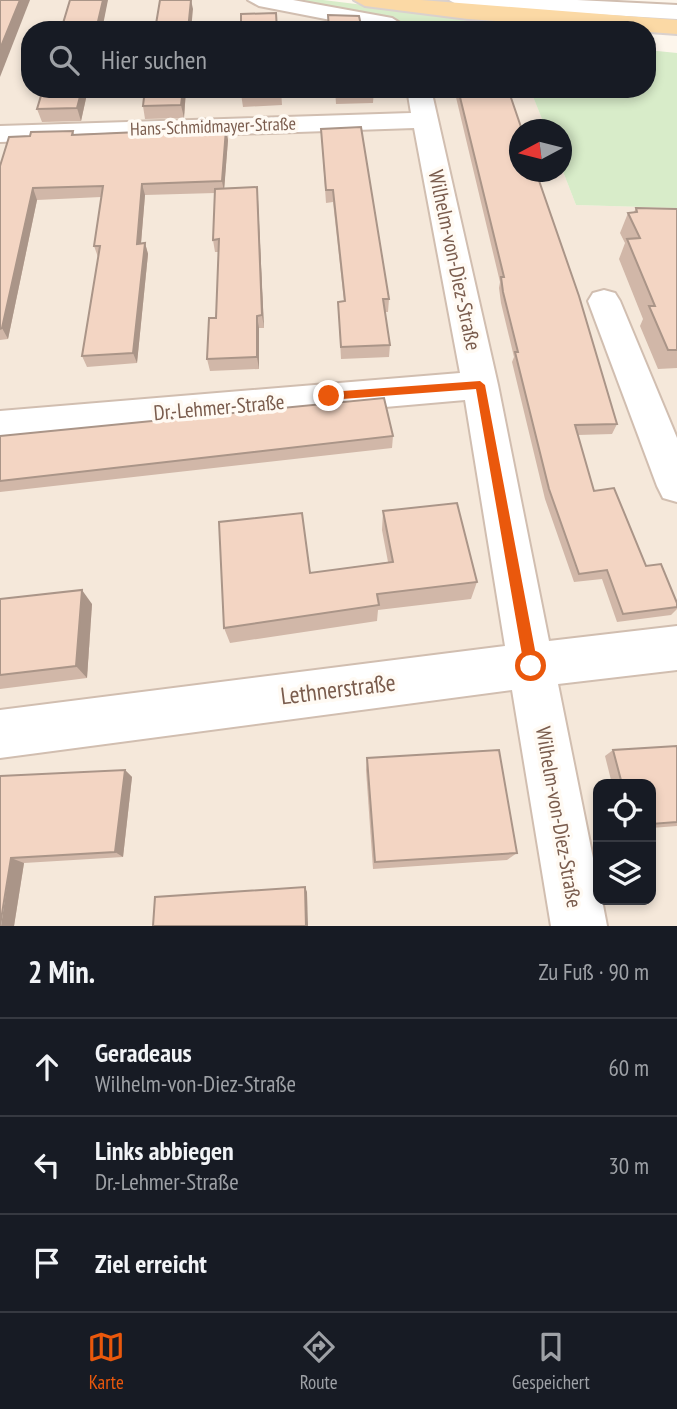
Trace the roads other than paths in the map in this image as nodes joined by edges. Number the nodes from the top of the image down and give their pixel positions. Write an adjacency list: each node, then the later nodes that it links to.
1 (259, 0): 5 (street)
2 (365, 0): 6 (main road)
3 (460, 0): 4 (street)
4 (677, 12)
5 (371, 21)
6 (593, 21)
7 (656, 25): 8 (main road)
8 (677, 27)
9 (423, 104): 10 (street, Hans-Schmidmayer-Straße); 12 (street, Wilhelm-von-Diez-Straße)
10 (0, 134)
11 (604, 301): 14 (street)
12 (480, 385): 13 (street, Dr.-Lehmer-Straße); 16 (street, Wilhelm-von-Diez-Straße)
13 (0, 426)
14 (677, 486)
15 (677, 648): 16 (street, Lethnerstraße)
16 (531, 666): 17 (street, Lethnerstraße); 18 (street, Wilhelm-von-Diez-Straße)
17 (0, 734)
18 (579, 926)

